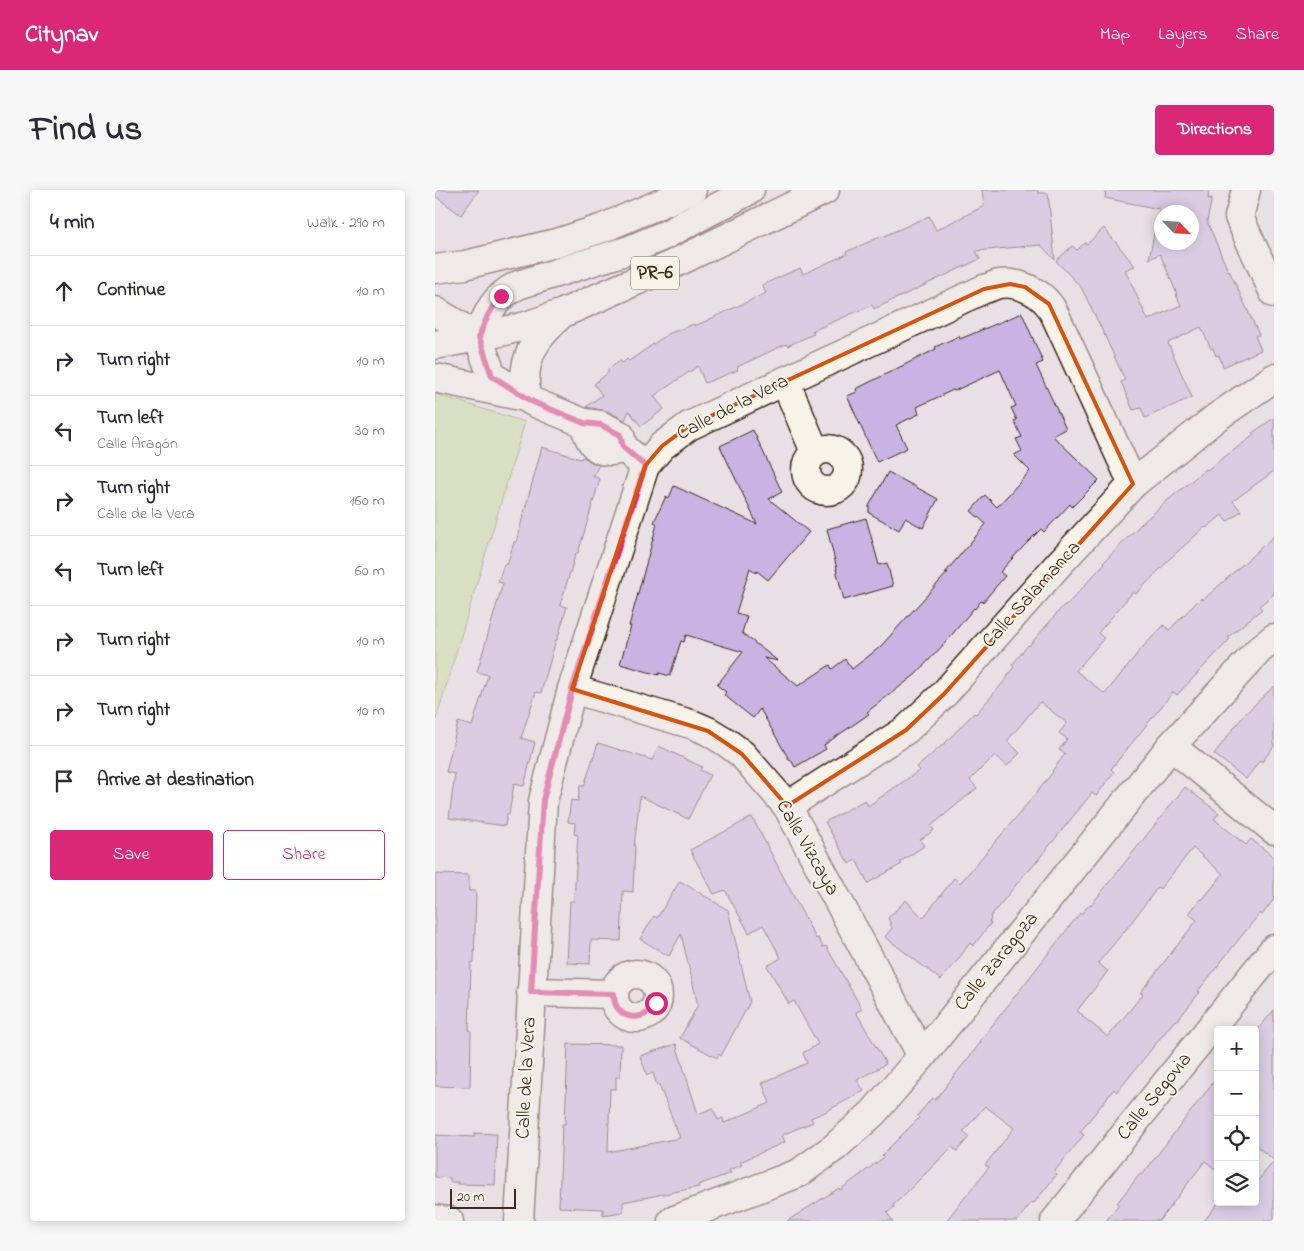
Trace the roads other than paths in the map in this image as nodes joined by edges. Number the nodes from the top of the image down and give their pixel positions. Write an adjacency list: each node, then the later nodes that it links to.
1 (692, 190): 5 (street)
2 (750, 190): 9 (street)
3 (825, 190): 8 (street, PR-6)
4 (1246, 190): 6 (street)
5 (435, 269)
6 (1274, 293)
7 (435, 311): 9 (street)
8 (563, 312): 9 (street, PR-6); 14 (street)
9 (479, 337): 10 (street, PR-6); 14 (street)
10 (435, 345)
11 (435, 378): 14 (street)
12 (1274, 378): 17 (street, Calle Salamanca)
13 (785, 381): 15 (street); 16 (street, Calle de la Vera); 17 (street, Calle de la Vera)
14 (525, 397): 16 (street)
15 (815, 452)
16 (645, 466): 19 (street, Calle de la Vera)
17 (1133, 484): 21 (street, Calle Salamanca)
18 (1274, 638): 20 (street, Calle Zaragoza)
19 (572, 690): 21 (street, Calle Vizcaya); 24 (street, Calle de la Vera)
20 (1171, 746): 22 (street); 26 (street, Calle Zaragoza)
21 (787, 806): 26 (street, Calle Vizcaya)
22 (1274, 830)
23 (1274, 949): 31 (street, Calle Segovia)
24 (531, 992): 25 (street); 29 (street, Calle de la Vera)
25 (614, 994)
26 (922, 1056): 30 (street, Calle Zaragoza)
27 (435, 1219): 28 (street)
28 (449, 1221)
29 (519, 1221)
30 (672, 1221)
31 (1055, 1221)

